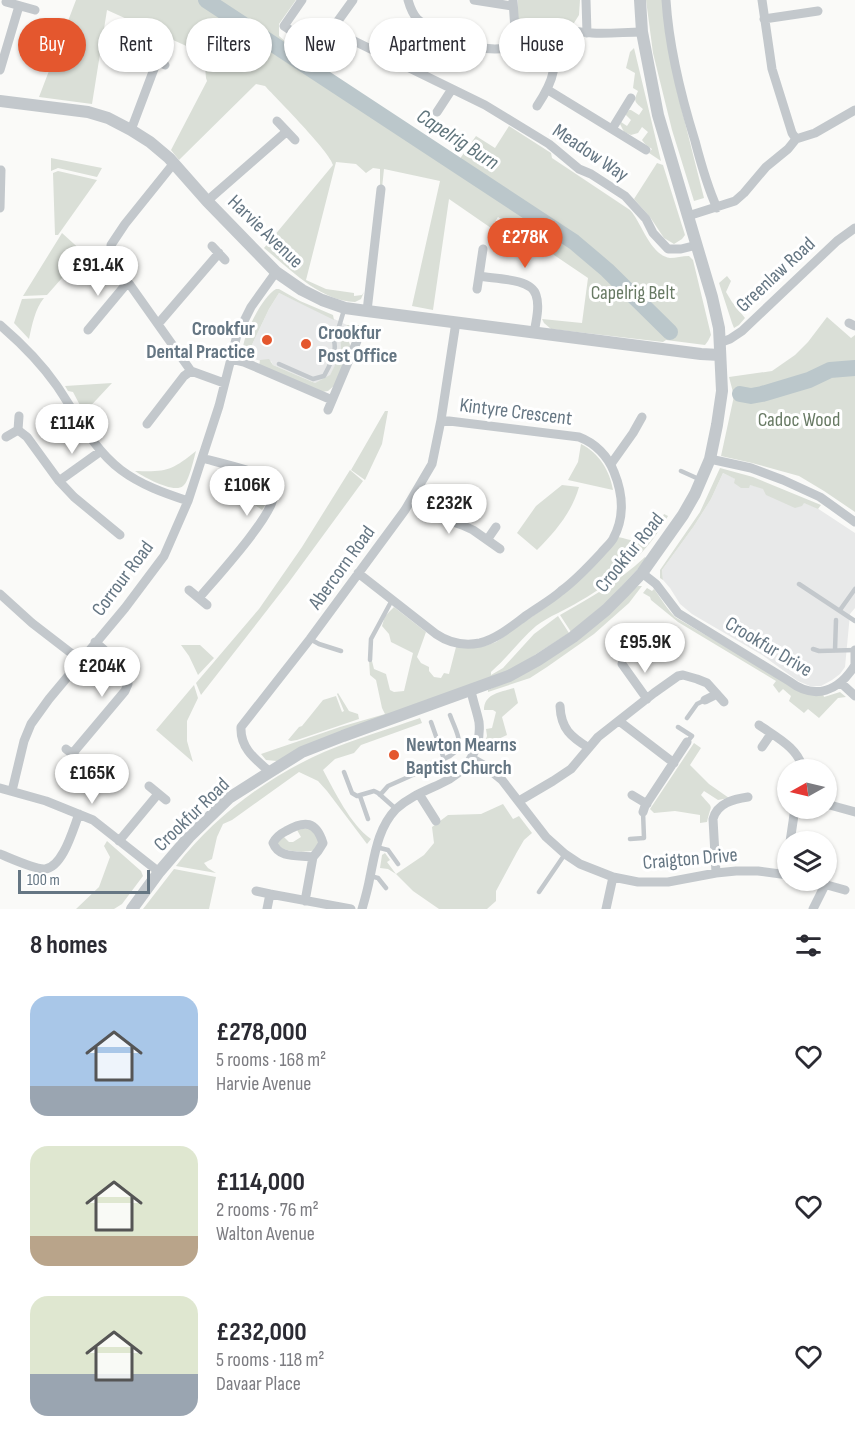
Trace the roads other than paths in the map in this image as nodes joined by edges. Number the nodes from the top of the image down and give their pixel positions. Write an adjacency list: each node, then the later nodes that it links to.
1 (302, 0): 14 (street, Meadow Way)
2 (353, 0): 15 (street)
3 (408, 0): 22 (street)
4 (474, 0): 10 (street)
5 (586, 0): 20 (street)
6 (640, 0): 18 (street, Crookfur Road)
7 (666, 0): 45 (street)
8 (762, 0): 17 (street)
9 (6, 2): 11 (street)
10 (512, 3): 16 (street)
11 (19, 6): 12 (street); 23 (street)
12 (35, 10)
13 (818, 11): 17 (street)
14 (290, 18)
15 (340, 18)
16 (513, 18)
17 (764, 19): 37 (street)
18 (642, 32): 20 (street); 46 (street, Crookfur Road)
19 (585, 33): 20 (street)
20 (588, 33)
21 (357, 42): 26 (street, Meadow Way)
22 (499, 49)
23 (0, 70)
24 (157, 72): 35 (street)
25 (553, 72): 27 (street)
26 (452, 89): 32 (street); 48 (street, Meadow Way)
27 (548, 90): 30 (street); 34 (street)
28 (631, 98): 34 (street)
29 (0, 101): 35 (street, Harvie Avenue)
30 (537, 106)
31 (855, 110): 37 (street)
32 (437, 112)
33 (277, 121): 36 (street)
34 (612, 129): 39 (street)
35 (130, 130): 40 (street, Harvie Avenue)
36 (286, 132): 38 (street); 43 (street, Harvie Avenue)
37 (796, 139): 45 (street)
38 (295, 140)
39 (646, 150)
40 (174, 164): 43 (street, Harvie Avenue); 53 (street)
41 (3, 171): 44 (street)
42 (381, 189): 56 (street)
43 (207, 201): 51 (street, Harvie Avenue)
44 (0, 208)
45 (717, 208): 46 (street)
46 (688, 216): 48 (street, Crookfur Road)
47 (855, 228): 63 (street, Greenlaw Road)
48 (697, 245): 63 (street, Crookfur Road)
49 (483, 249): 52 (street)
50 (219, 253): 58 (street)
51 (276, 272): 55 (street, Harvie Avenue); 64 (street, Corrour Road)
52 (479, 276): 54 (street); 61 (street)
53 (128, 282): 58 (street); 60 (street)
54 (477, 289)
55 (345, 308): 56 (street, Harvie Avenue); 65 (lane)
56 (367, 311): 57 (street, Harvie Avenue)
57 (456, 322): 61 (street, Harvie Avenue); 72 (street, Abercorn Road)
58 (158, 324): 66 (street)
59 (0, 326): 76 (street)
60 (88, 330)
61 (534, 333): 63 (street, Harvie Avenue)
62 (357, 341): 68 (street)
63 (720, 349): 78 (street, Crookfur Road)
64 (231, 359): 67 (street, Corrour Road); 68 (street)
65 (279, 364)
66 (191, 371): 67 (street); 73 (street)
67 (224, 383): 77 (street, Corrour Road)
68 (332, 400): 69 (street)
69 (328, 410)
70 (19, 416): 74 (street)
71 (642, 417): 79 (street)
72 (441, 420): 79 (street, Kintyre Crescent); 84 (street, Abercorn Road)
73 (147, 424)
74 (18, 430): 75 (street); 82 (street)
75 (6, 437)
76 (101, 451): 82 (street); 83 (street)
77 (202, 458): 83 (street, Corrour Road); 96 (street)
78 (710, 459): 81 (street, Crookfur Road); 85 (street)
79 (611, 464): 97 (street, Kintyre Crescent)
80 (681, 471): 81 (lane)
81 (701, 480): 91 (street, Crookfur Road)
82 (59, 481): 87 (street)
83 (188, 501): 103 (street, Corrour Road)
84 (411, 501): 88 (street); 90 (street, Abercorn Road)
85 (855, 522)
86 (496, 527): 88 (street)
87 (120, 535)
88 (487, 540): 89 (street)
89 (500, 549)
90 (358, 573): 97 (street, Kintyre Crescent); 102 (street, Abercorn Road)
91 (642, 573): 112 (street, Crookfur Drive); 113 (street, Crookfur Road)
92 (799, 584): 99 (lane)
93 (855, 589): 99 (lane)
94 (189, 590): 96 (street)
95 (0, 594): 108 (street)
96 (199, 598): 98 (street)
97 (392, 600): 109 (lane)
98 (207, 605)
99 (840, 610): 101 (lane)
100 (836, 620): 105 (lane)
101 (855, 621)
102 (310, 639): 107 (lane); 133 (street, Abercorn Road)
103 (95, 642): 108 (street, Corrour Road); 131 (street)
104 (813, 649): 105 (lane)
105 (835, 650): 106 (lane)
106 (855, 650): 111 (street)
107 (341, 651)
108 (80, 660): 137 (street, Corrour Road)
109 (370, 660)
110 (622, 664): 115 (street)
111 (855, 665): 112 (street)
112 (841, 683): 114 (street)
113 (471, 691): 128 (street); 133 (street, Crookfur Road)
114 (855, 696)
115 (647, 699): 116 (street); 120 (street)
116 (705, 700): 119 (lane)
117 (560, 706): 127 (street)
118 (450, 716): 129 (lane)
119 (687, 718)
120 (619, 721): 127 (street); 132 (street)
121 (431, 722): 129 (lane)
122 (759, 725): 124 (street)
123 (678, 727): 125 (lane)
124 (771, 734): 126 (street); 130 (street)
125 (687, 742): 132 (street)
126 (762, 747)
127 (590, 748): 143 (street)
128 (471, 758): 138 (street); 143 (street, Craigton Drive)
129 (444, 759): 139 (lane)
130 (799, 759)
131 (80, 760)
132 (674, 763): 145 (street)
133 (270, 772): 158 (street, Crookfur Road)
134 (344, 772): 141 (lane)
135 (149, 786): 152 (street)
136 (0, 788): 137 (street)
137 (12, 791): 148 (street)
138 (419, 794): 146 (street); 150 (street)
139 (380, 795): 141 (lane); 146 (lane)
140 (632, 795): 145 (street)
141 (360, 796): 149 (lane)
142 (748, 797): 159 (street)
143 (519, 801): 155 (street, Craigton Drive)
144 (837, 807): 147 (street)
145 (645, 808): 151 (lane)
146 (396, 809): 153 (street)
147 (855, 812)
148 (79, 814): 152 (street); 154 (street)
149 (368, 819)
150 (436, 821)
151 (630, 839)
152 (119, 841): 158 (street)
153 (376, 847): 157 (lane); 161 (street)
154 (0, 854)
155 (565, 854): 162 (street, Craigton Drive); 168 (lane)
156 (313, 857): 156 (street); 170 (street)
157 (398, 864)
158 (159, 873): 171 (street, Crookfur Road)
159 (716, 873): 160 (street, Craigton Drive); 162 (street, Craigton Drive)
160 (777, 873)
161 (370, 876): 163 (lane); 174 (street)
162 (613, 877): 175 (street)
163 (386, 888)
164 (837, 888): 165 (street)
165 (845, 890)
166 (256, 891): 169 (street)
167 (822, 891): 176 (street)
168 (539, 892)
169 (270, 894): 170 (street); 172 (street)
170 (305, 901): 173 (street)
171 (132, 909)
172 (267, 909)
173 (351, 909)
174 (362, 909)
175 (606, 909)
176 (813, 909)

